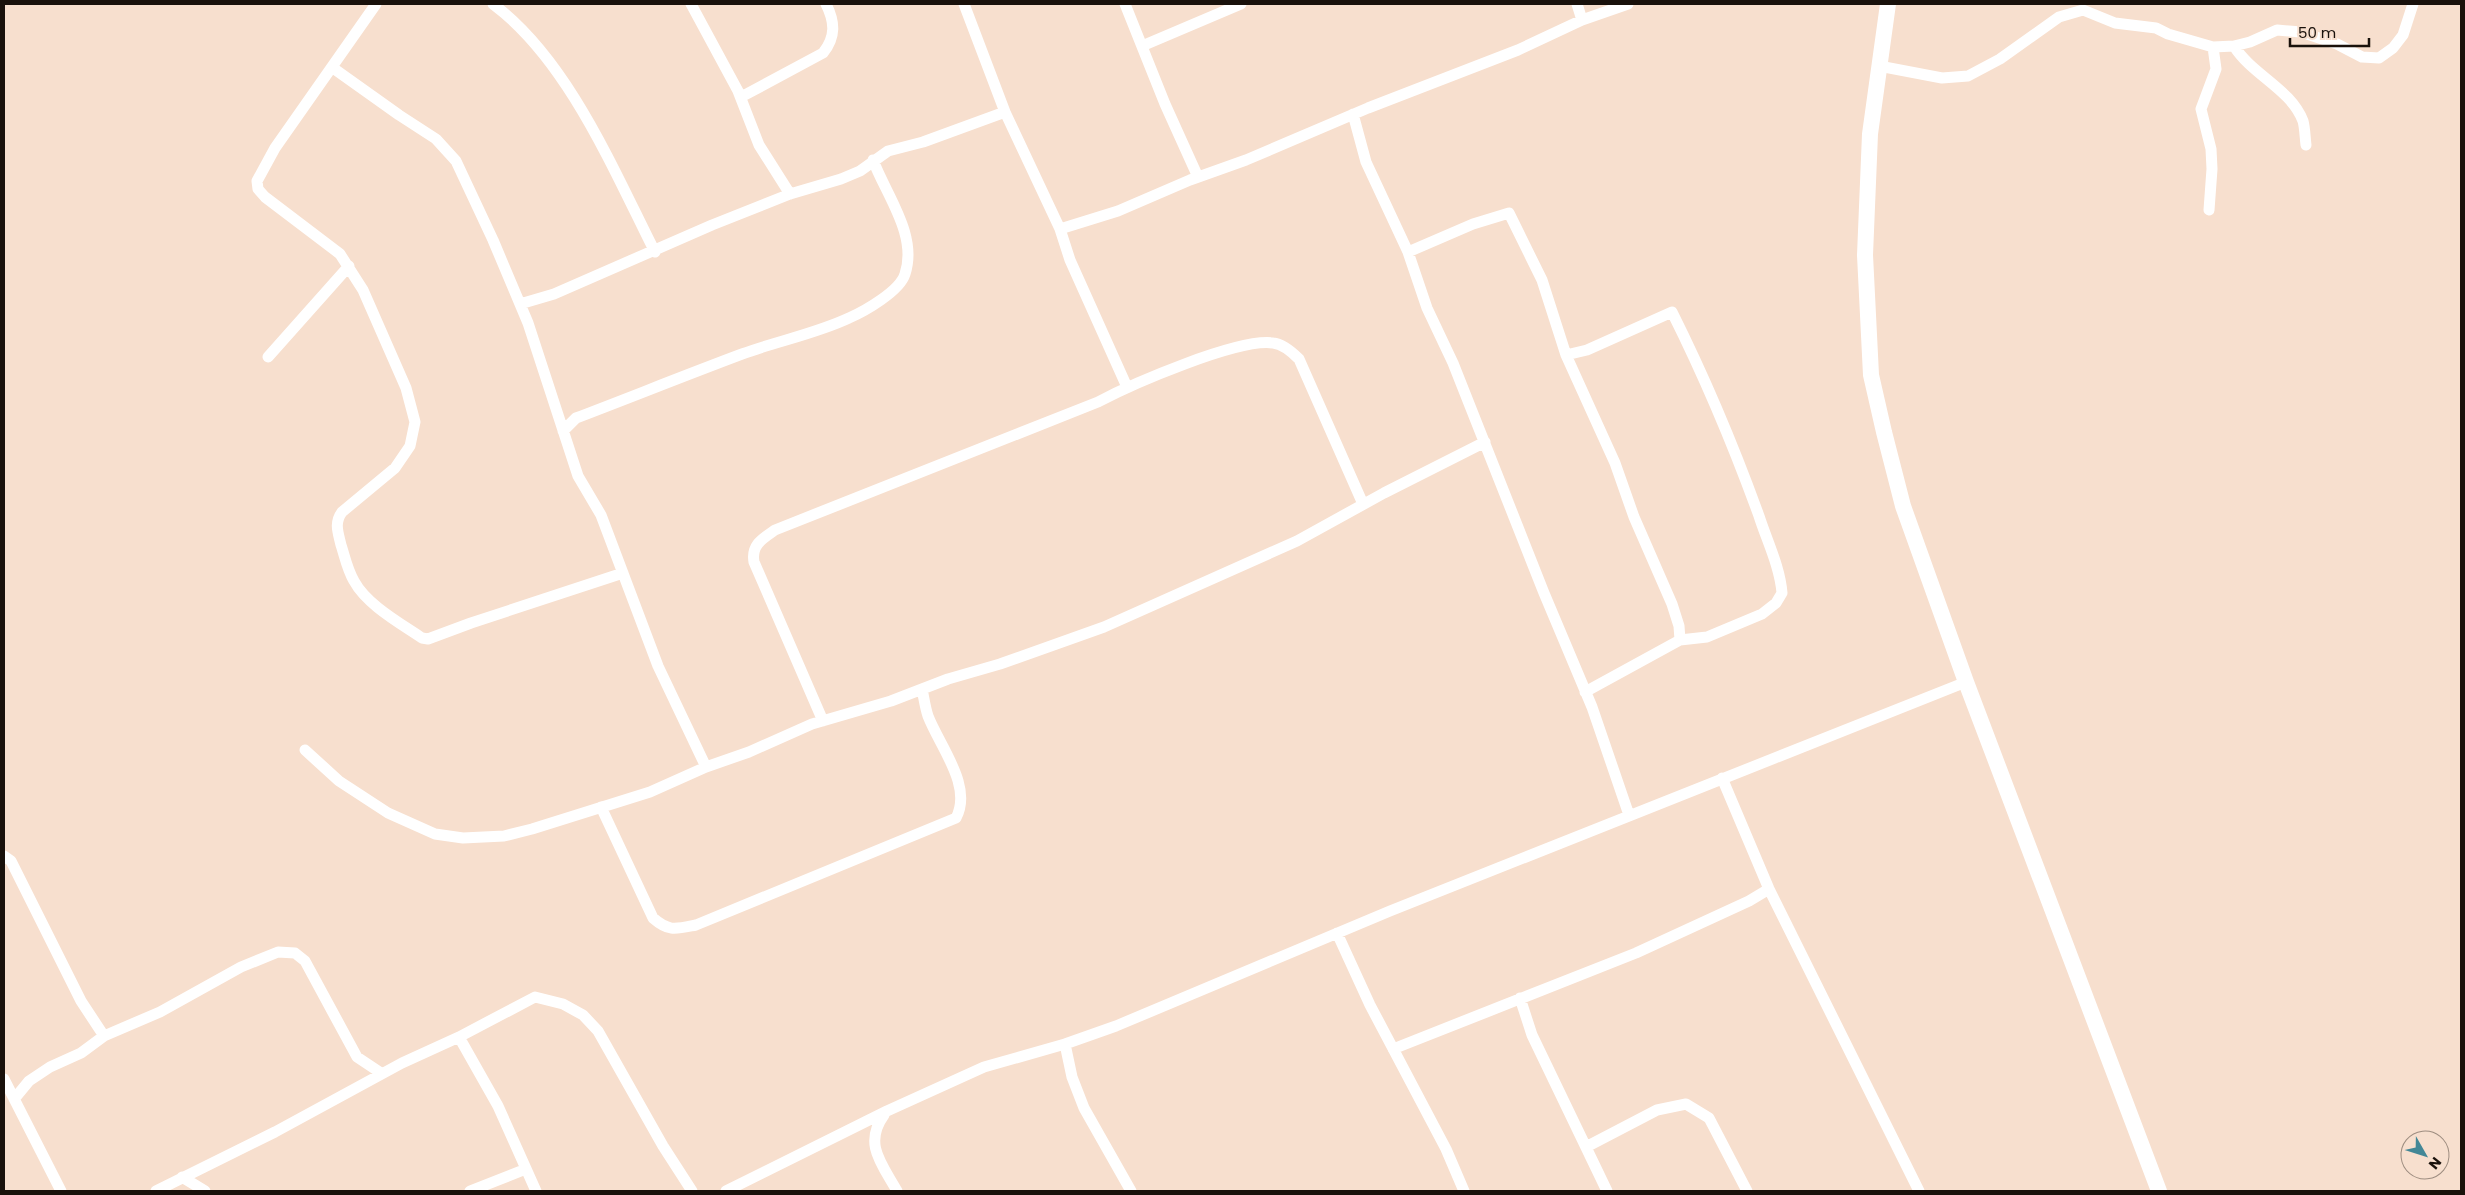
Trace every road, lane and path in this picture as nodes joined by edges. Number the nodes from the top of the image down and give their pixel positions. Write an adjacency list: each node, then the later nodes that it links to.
1 (376, 4): 17 (street)
2 (493, 4): 27 (street)
3 (691, 4): 18 (street)
4 (826, 4): 18 (street)
5 (964, 4): 19 (street)
6 (1125, 4): 13 (street)
7 (1241, 4): 13 (street)
8 (1578, 4): 12 (street)
9 (1628, 4): 12 (street)
10 (1888, 4): 16 (main road)
11 (2413, 4): 14 (street)
12 (1582, 20): 20 (street)
13 (1142, 46): 23 (street)
14 (2234, 46): 15 (street); 21 (street)
15 (2213, 47): 16 (street); 25 (street)
16 (1879, 66): 39 (main road)
17 (334, 68): 29 (street); 30 (street)
18 (741, 97): 24 (street)
19 (1005, 112): 22 (street); 26 (street)
20 (1353, 114): 23 (street); 28 (street)
21 (2306, 145)
22 (873, 160): 24 (street); 34 (street)
23 (1198, 178): 26 (street)
24 (790, 194): 27 (street)
25 (2209, 210)
26 (1060, 229): 33 (street)
27 (655, 252): 30 (street)
28 (1408, 252): 31 (street); 35 (street)
29 (349, 266): 32 (street); 37 (street)
30 (520, 304): 34 (street)
31 (1566, 355): 38 (street); 38 (street)
32 (268, 357)
33 (1127, 387): 36 (street); 42 (street)
34 (563, 431): 37 (street)
35 (1485, 442): 36 (street); 41 (street)
36 (1363, 504): 40 (street)
37 (624, 573): 44 (street)
38 (1680, 640): 41 (street)
39 (1966, 682): 45 (street); 77 (main road)
40 (922, 689): 42 (street); 46 (street)
41 (1585, 692): 47 (street)
42 (824, 721): 44 (street)
43 (305, 750): 46 (street)
44 (706, 767): 46 (street)
45 (1722, 778): 47 (street); 49 (street)
46 (601, 808)
47 (1630, 815): 50 (street)
48 (4, 856): 52 (street)
49 (1769, 889): 51 (street); 76 (street)
50 (1336, 933): 54 (street); 55 (street)
51 (1520, 998): 55 (street); 60 (street)
52 (104, 1036): 56 (street); 58 (street)
53 (458, 1037): 56 (street); 61 (street); 69 (street)
54 (1065, 1044): 59 (street); 63 (street)
55 (1393, 1049): 73 (street)
56 (382, 1074): 62 (street)
57 (4, 1079): 58 (street)
58 (15, 1098): 64 (street)
59 (887, 1111): 70 (street); 71 (street)
60 (1586, 1147): 74 (street); 75 (street)
61 (526, 1169): 67 (street); 68 (street)
62 (182, 1177): 65 (street); 66 (street)
63 (1129, 1188): 72 (street)
64 (61, 1191)
65 (156, 1191)
66 (205, 1191)
67 (470, 1191)
68 (536, 1191)
69 (692, 1191)
70 (726, 1191)
71 (897, 1191)
72 (1118, 1191)
73 (1464, 1191)
74 (1607, 1191)
75 (1747, 1191)
76 (1919, 1191)
77 (2160, 1191)

